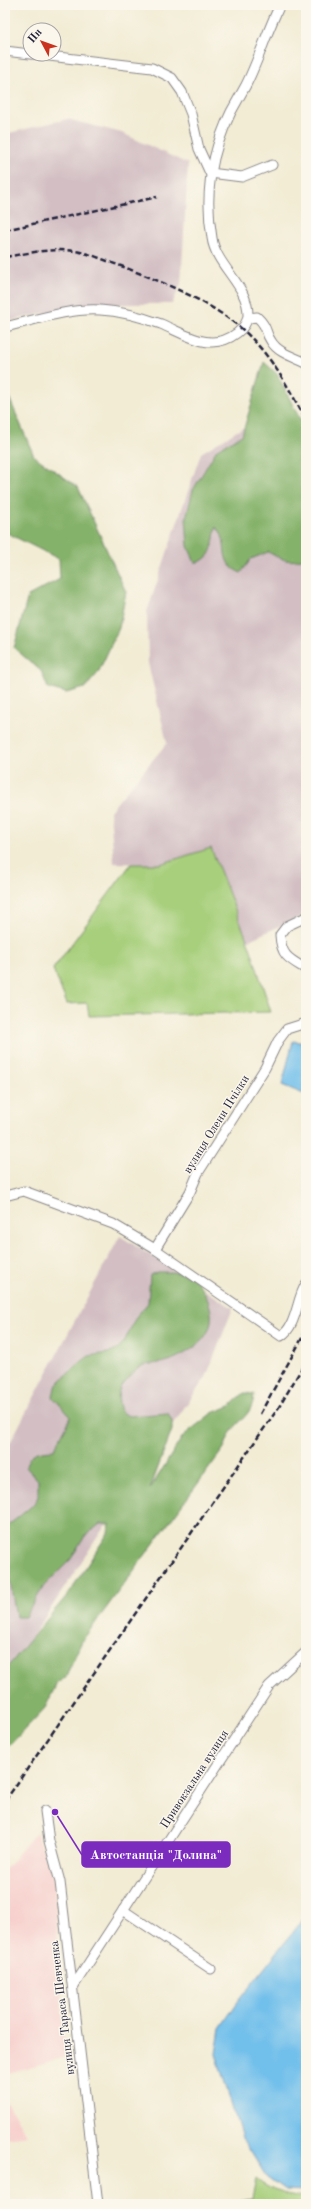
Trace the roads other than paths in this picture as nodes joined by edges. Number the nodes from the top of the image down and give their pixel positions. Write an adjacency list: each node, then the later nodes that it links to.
1 (280, 5): 6 (street)
2 (5, 51): 3 (street)
3 (22, 53)
4 (62, 58): 6 (street)
5 (272, 165): 6 (street)
6 (210, 173): 7 (street)
7 (248, 318): 8 (street); 9 (street)
8 (5, 327)
9 (306, 363)
10 (306, 917): 11 (street)
11 (306, 969)
12 (306, 1023): 14 (street, вулиця Олени Пчілки)
13 (5, 1196): 14 (street)
14 (155, 1249): 15 (street)
15 (306, 1284)
16 (306, 1652): 18 (street, Привокзальна вулиця)
17 (45, 1811): 20 (street, вулиця Тараса Шевченка)
18 (123, 1910): 19 (street); 20 (street, Привокзальна вулиця)
19 (211, 1969)
20 (73, 1987): 21 (street, вулиця Тараса Шевченка)
21 (98, 2204)

